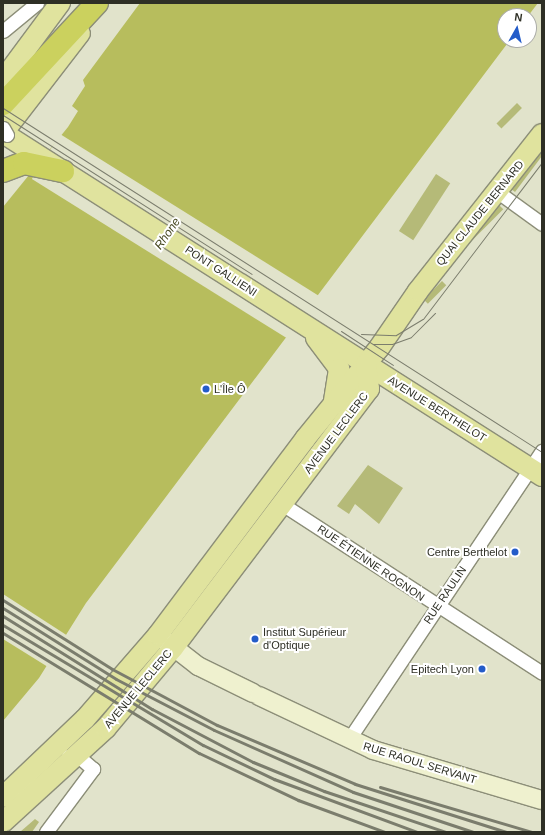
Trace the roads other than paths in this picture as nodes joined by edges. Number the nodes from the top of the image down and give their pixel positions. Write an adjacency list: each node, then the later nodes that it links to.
1 (37, 3): 5 (street)
2 (60, 3): 6 (main road); 7 (main road)
3 (97, 3): 8 (highway)
4 (102, 3): 9 (main road)
5 (3, 32)
6 (3, 60)
7 (3, 80)
8 (3, 104)
9 (4, 132): 11 (main road)
10 (542, 134): 13 (main road, QUAI CLAUDE BERNARD)
11 (17, 161): 12 (highway)
12 (64, 171): 16 (main road, PONT GALLIENI)
13 (498, 192): 14 (street); 15 (main road, QUAI CLAUDE BERNARD)
14 (542, 224)
15 (418, 290): 16 (main road, QUAI CLAUDE BERNARD); 17 (main road, QUAI CLAUDE BERNARD)
16 (335, 348): 17 (main road, AVENUE BERTHELOT); 18 (main road)
17 (366, 364): 18 (main road, AVENUE LECLERC); 20 (main road, AVENUE BERTHELOT); 21 (main road, AVENUE LECLERC)
18 (334, 402): 23 (main road, AVENUE LECLERC)
19 (542, 451): 20 (street, RUE RAULIN)
20 (536, 472): 22 (street, RUE RAULIN)
21 (282, 504): 22 (street, RUE ÉTIENNE ROGNON); 23 (main road, AVENUE LECLERC)
22 (437, 607): 24 (street, RUE ÉTIENNE ROGNON); 26 (street, RUE RAULIN)
23 (166, 642): 25 (main road, AVENUE LECLERC); 26 (street, RUE RAOUL SERVANT); 27 (main road, AVENUE LECLERC)
24 (542, 673)
25 (85, 719): 27 (street, AVENUE LECLERC); 28 (main road, AVENUE LECLERC)
26 (349, 739): 30 (street, RUE RAOUL SERVANT)
27 (78, 756): 28 (street, AVENUE LECLERC); 31 (main road, AVENUE LECLERC); 32 (street)
28 (35, 768): 29 (main road, AVENUE LECLERC)
29 (3, 797)
30 (542, 800)
31 (3, 822)
32 (46, 832)

